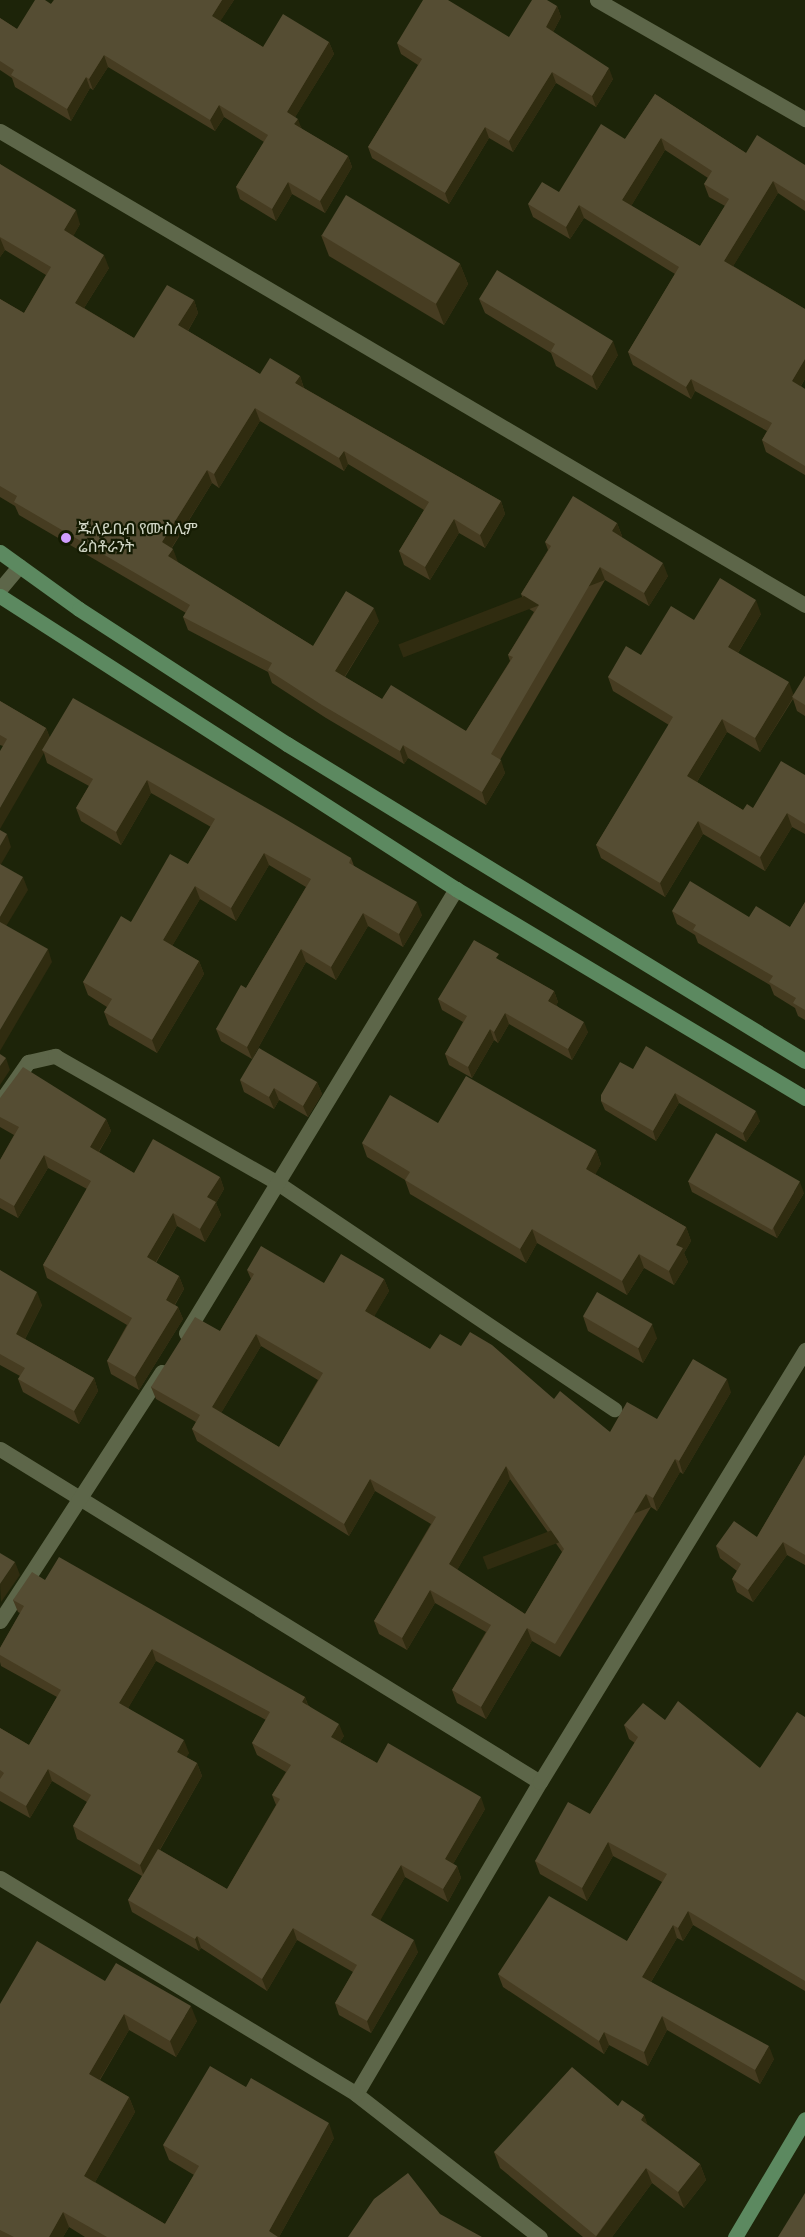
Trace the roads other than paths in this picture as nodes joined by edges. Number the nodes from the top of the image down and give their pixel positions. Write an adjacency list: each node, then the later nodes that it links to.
1 (597, 0): 2 (street)
2 (805, 119)
3 (0, 131): 8 (street)
4 (0, 552): 5 (street)
5 (19, 566): 6 (street); 10 (street)
6 (0, 589)
7 (0, 596): 9 (street)
8 (805, 605)
9 (456, 889): 11 (street); 13 (street)
10 (805, 1061)
11 (805, 1098)
12 (0, 1102): 13 (street)
13 (279, 1184): 15 (street); 17 (street)
14 (805, 1350): 19 (street)
15 (614, 1409)
16 (0, 1449): 17 (street)
17 (83, 1498): 18 (street); 19 (street)
18 (0, 1621)
19 (540, 1782): 21 (street)
20 (0, 1878): 21 (street)
21 (356, 2094): 23 (street)
22 (805, 2120): 24 (street)
23 (540, 2237)
24 (735, 2237)

